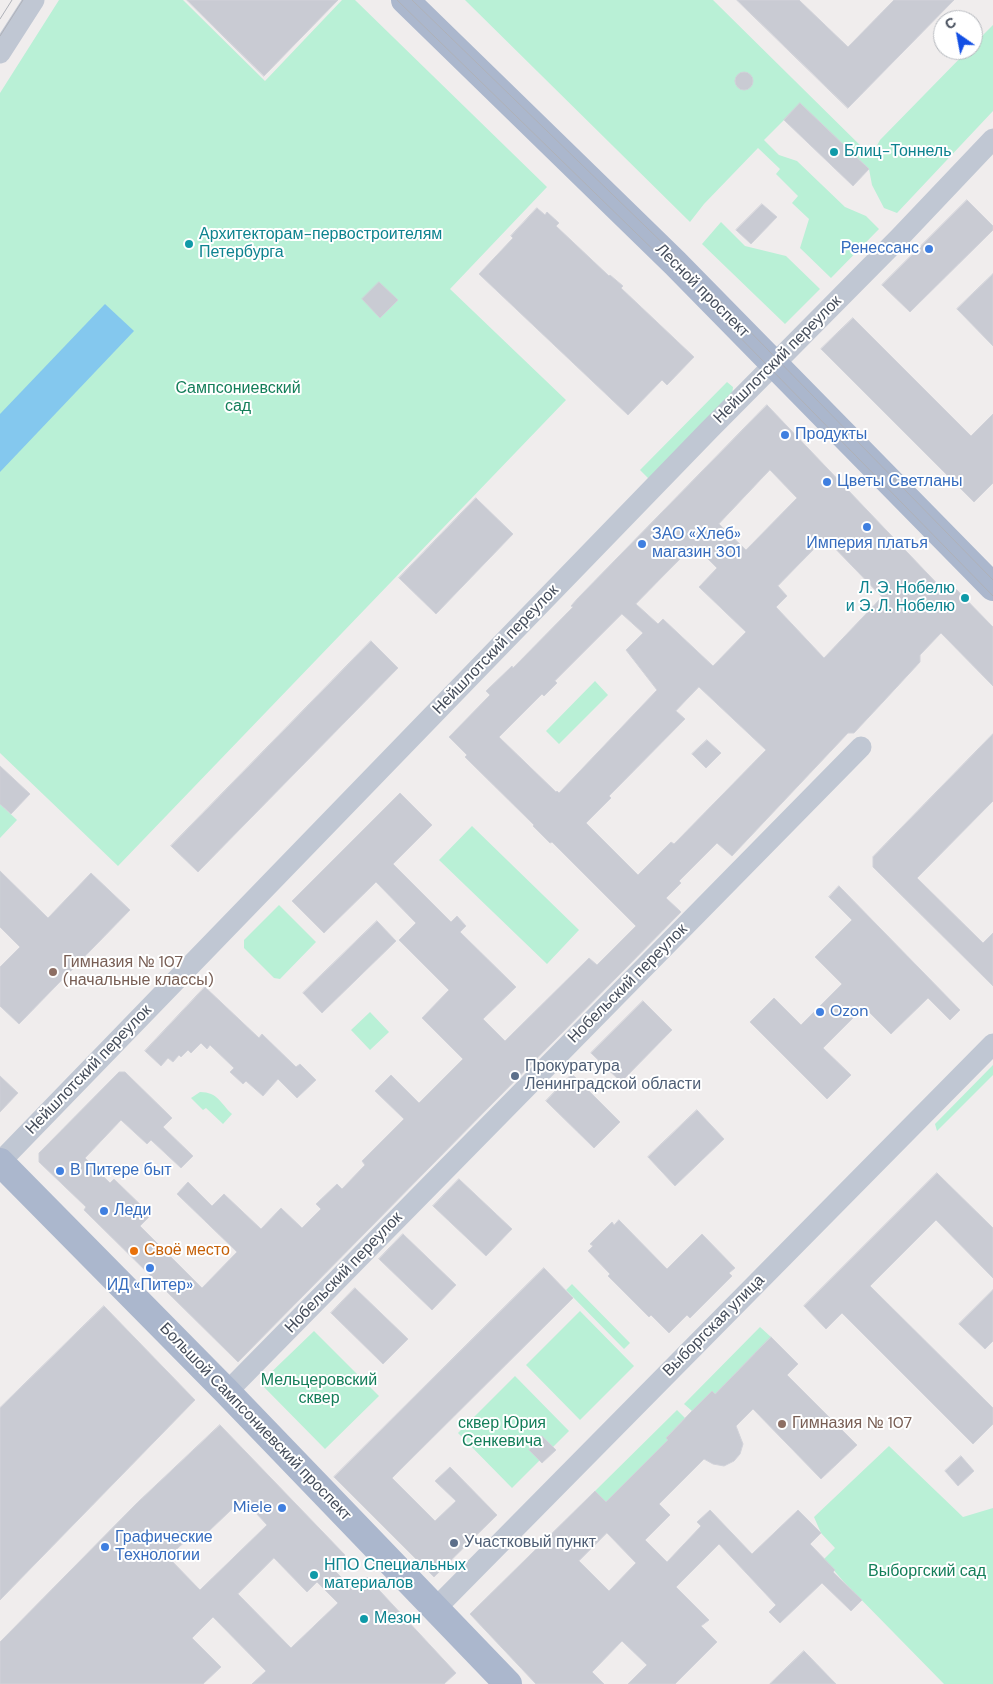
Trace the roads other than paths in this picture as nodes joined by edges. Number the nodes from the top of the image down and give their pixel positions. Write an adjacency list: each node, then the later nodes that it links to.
1 (34, 0): 3 (street)
2 (405, 0): 5 (main road, Лесной проспект)
3 (0, 53)
4 (993, 139): 5 (street, Нейшлотский переулок)
5 (774, 364): 6 (main road, Лесной проспект); 9 (street, Нейшлотский переулок)
6 (993, 588)
7 (861, 747): 10 (street, Нобельский переулок)
8 (993, 1044): 11 (street, Выборгская улица)
9 (0, 1162): 10 (main road, Большой Сампсониевский проспект)
10 (227, 1392): 11 (main road, Большой Сампсониевский проспект)
11 (436, 1608): 12 (main road, Большой Сампсониевский проспект)
12 (508, 1684)

